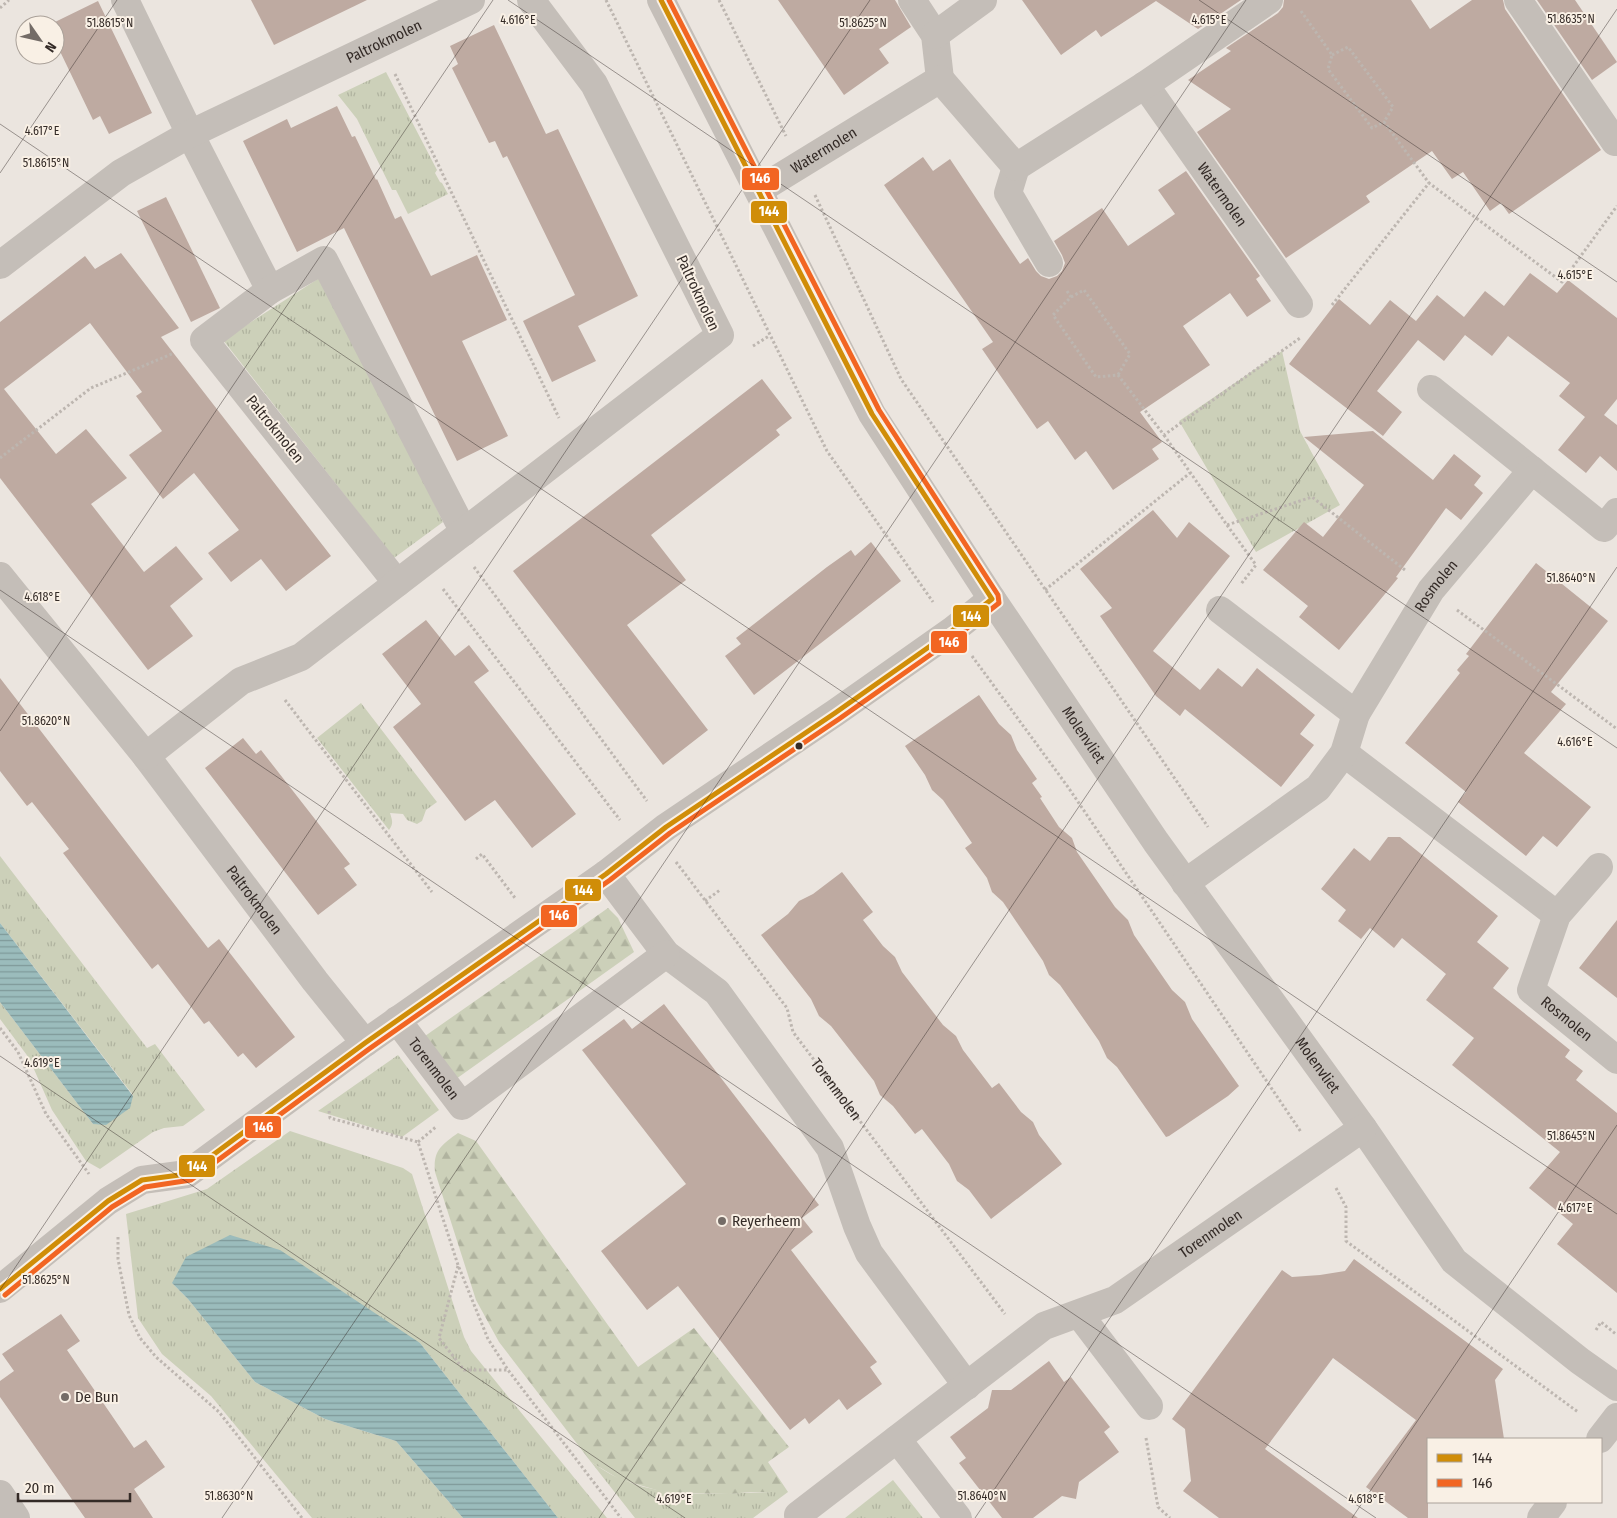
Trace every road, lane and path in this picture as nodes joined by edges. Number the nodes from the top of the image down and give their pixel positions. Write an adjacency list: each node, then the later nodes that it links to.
1 (9, 0): 11 (path)
2 (125, 0): 19 (street)
3 (471, 0): 14 (street, Paltrokmolen)
4 (531, 0): 34 (street, Paltrokmolen)
5 (661, 0): 24 (street, Molenvliet)
6 (719, 0): 21 (path)
7 (912, 0): 13 (street)
8 (983, 0): 13 (street)
9 (1269, 0): 17 (street)
10 (1518, 0): 20 (street)
11 (0, 8)
12 (1299, 8): 15 (path)
13 (934, 35): 16 (street)
14 (380, 43): 19 (street, Paltrokmolen); 34 (path)
15 (1332, 54): 18 (path); 18 (path)
16 (940, 79): 21 (street, Watermolen); 22 (street)
17 (1145, 85): 22 (street); 29 (street, Watermolen)
18 (1384, 122): 23 (path)
19 (190, 134): 26 (street, Paltrokmolen); 27 (street)
20 (1615, 142)
21 (800, 164): 24 (street, Watermolen); 44 (path)
22 (1016, 168): 25 (street)
23 (1429, 183)
24 (759, 190): 46 (street, Molenvliet)
25 (1050, 263)
26 (0, 265)
27 (270, 290): 30 (street); 40 (street)
28 (1071, 297): 31 (path)
29 (1299, 304)
30 (204, 340): 35 (path); 43 (street, Paltrokmolen)
31 (1118, 375)
32 (1431, 389): 36 (street)
33 (1164, 435): 37 (path)
34 (574, 448): 40 (street, Paltrokmolen)
35 (0, 458)
36 (1532, 470): 38 (street); 45 (street, Rosmolen)
37 (1190, 473): 39 (path); 44 (path)
38 (1617, 512)
39 (1227, 525): 45 (path); 47 (path)
40 (459, 536): 41 (street, Paltrokmolen); 53 (path)
41 (424, 563): 43 (street, Paltrokmolen); 53 (path)
42 (0, 576): 52 (street, Paltrokmolen)
43 (397, 583): 48 (street, Paltrokmolen)
44 (1045, 590): 54 (path)
45 (1430, 590): 49 (street, Rosmolen); 50 (path)
46 (992, 599): 53 (street); 58 (street, Molenvliet)
47 (1220, 610): 49 (street)
48 (263, 672): 52 (street, Paltrokmolen); 60 (path)
49 (1356, 714): 51 (street, Rosmolen)
50 (1617, 729)
51 (1344, 754): 54 (street, Rosmolen); 62 (street)
52 (146, 756): 67 (street, Paltrokmolen)
53 (654, 836): 57 (street); 61 (path, Torenmolen)
54 (1226, 852): 58 (street, Rosmolen)
55 (476, 859): 63 (path)
56 (1599, 867): 62 (street, Rosmolen)
57 (606, 874): 63 (street); 64 (street)
58 (1185, 883): 70 (street, Molenvliet)
59 (720, 890): 61 (path)
60 (432, 892)
61 (705, 900): 75 (path, Torenmolen)
62 (1557, 915): 68 (street, Rosmolen)
63 (534, 924): 65 (street)
64 (666, 954): 65 (street, Torenmolen); 77 (street)
65 (397, 1020): 67 (street)
66 (0, 1028): 71 (path)
67 (364, 1043): 69 (street)
68 (1617, 1060)
69 (327, 1070): 71 (street); 72 (path)
70 (1363, 1128): 74 (street, Torenmolen); 78 (street, Molenvliet)
71 (108, 1201): 73 (street); 87 (path)
72 (458, 1265): 76 (path); 76 (path)
73 (0, 1289)
74 (1079, 1314): 75 (street, Torenmolen); 79 (street)
75 (1025, 1340): 77 (street, Torenmolen)
76 (508, 1370): 88 (path)
77 (967, 1386): 82 (street, Torenmolen)
78 (1617, 1387)
79 (1149, 1406): 90 (path)
80 (1617, 1417): 81 (street)
81 (1601, 1438)
82 (897, 1439): 85 (street, Torenmolen); 89 (street)
83 (0, 1494): 86 (street)
84 (1553, 1503): 91 (street)
85 (798, 1516)
86 (16, 1518)
87 (302, 1518)
88 (621, 1518)
89 (958, 1518)
90 (1170, 1518)
91 (1541, 1518)

